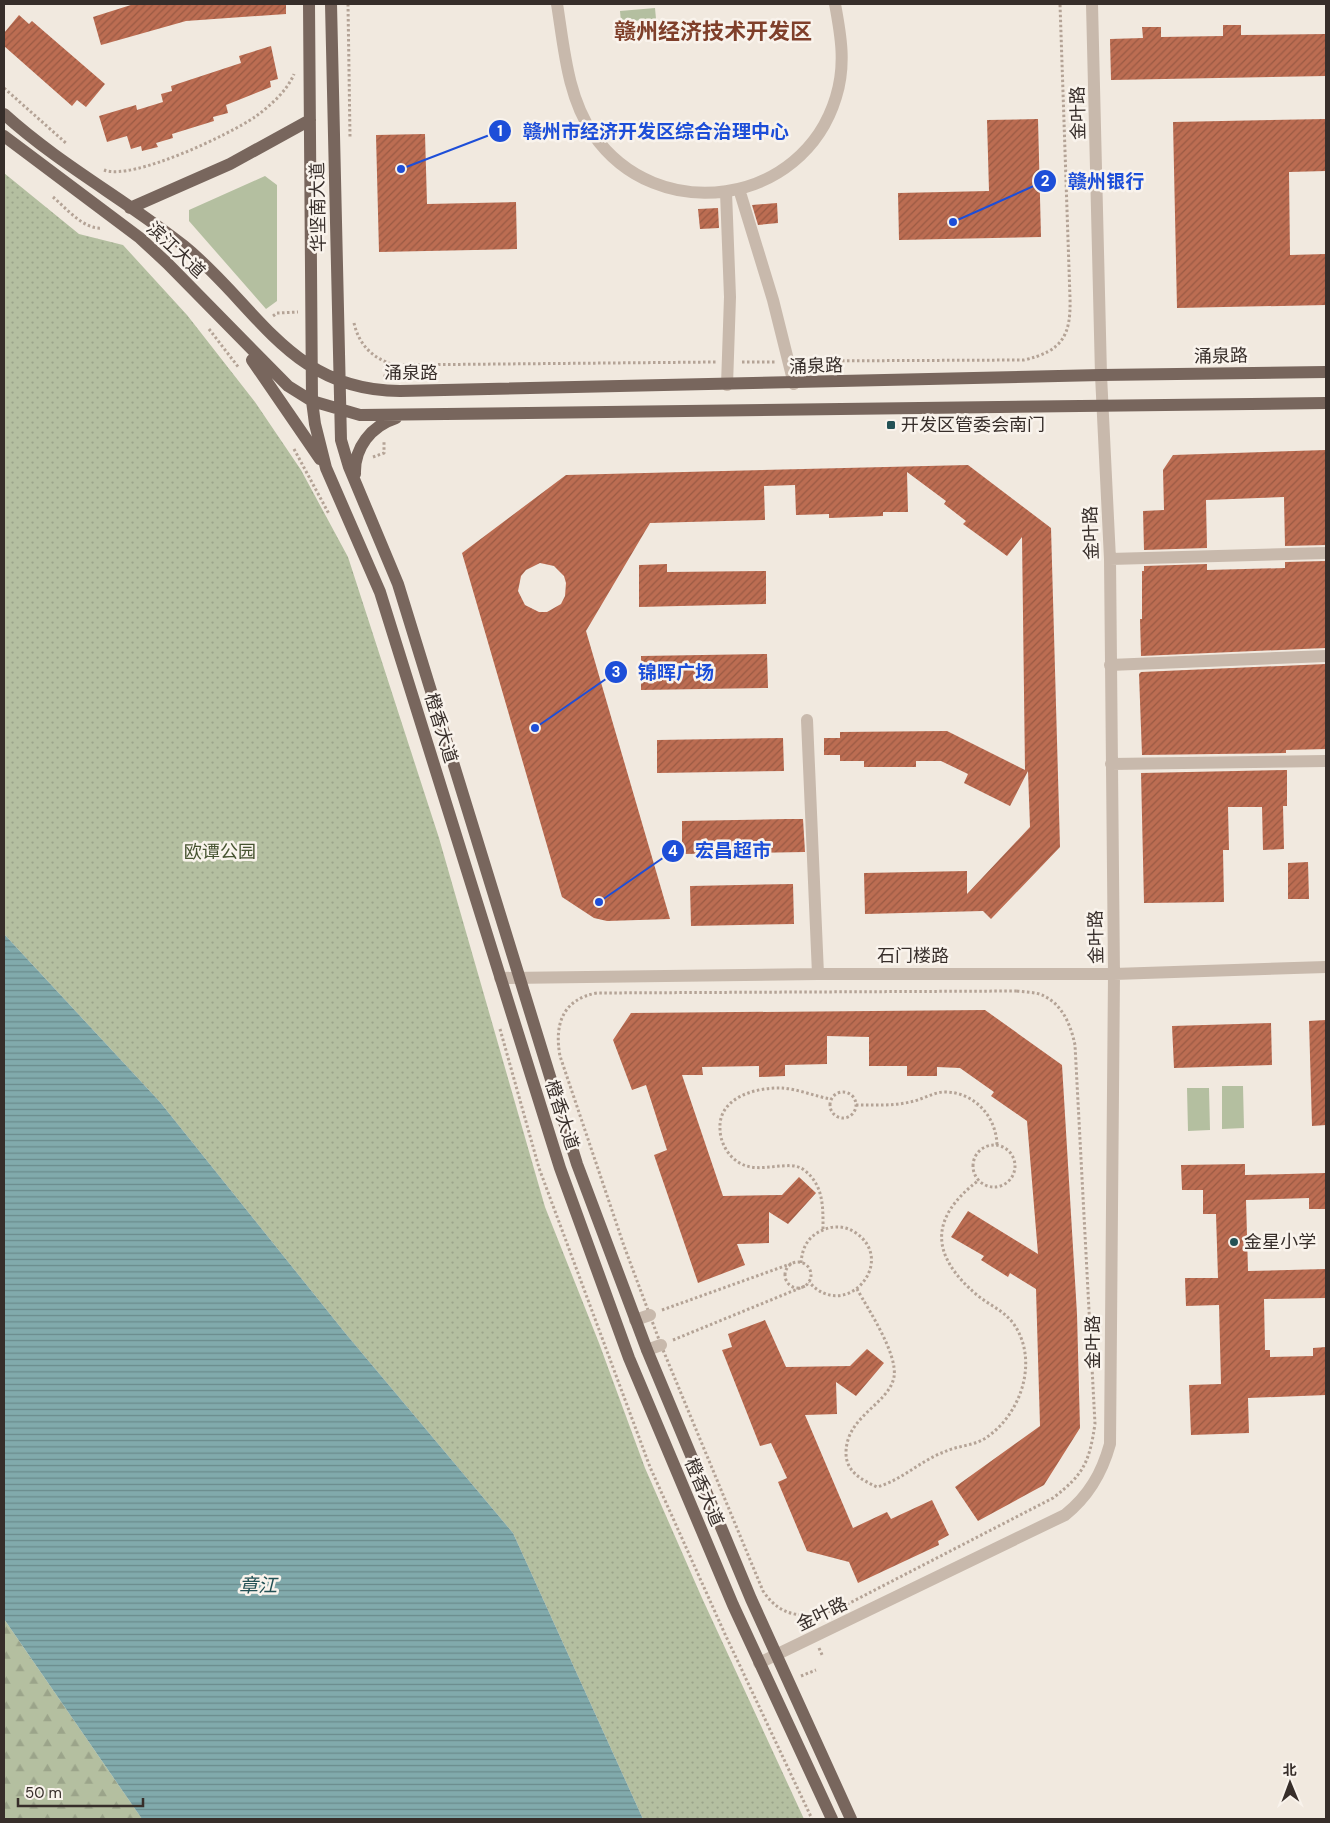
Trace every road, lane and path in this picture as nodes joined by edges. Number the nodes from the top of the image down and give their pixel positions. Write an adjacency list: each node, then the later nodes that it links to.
1 (309, 4): 11 (main road, 华坚南大道)
2 (331, 4): 29 (main road, 华坚南大道)
3 (348, 4): 13 (path)
4 (557, 4): 16 (street)
5 (836, 4): 16 (street)
6 (1060, 4): 23 (path)
7 (1092, 4): 28 (street, 金叶路)
8 (296, 70): 15 (path)
9 (4, 88): 14 (path)
10 (4, 114): 18 (main road, 滨江大道)
11 (310, 120): 18 (main road); 25 (main road, 华坚南大道)
12 (4, 136): 20 (main road, 滨江大道)
13 (350, 146)
14 (75, 151)
15 (101, 169)
16 (732, 190): 23 (street); 24 (street)
17 (53, 197): 19 (path)
18 (130, 208): 25 (main road, 滨江大道)
19 (107, 226)
20 (213, 312): 32 (main road, 滨江大道); 38 (main road)
21 (353, 318): 24 (path)
22 (204, 322): 27 (path)
23 (789, 361): 24 (path); 30 (street)
24 (728, 362): 31 (street)
25 (311, 366): 29 (main road, 涌泉路); 32 (main road, 华坚南大道)
26 (1326, 372): 28 (main road, 涌泉路)
27 (243, 374)
28 (1101, 375): 30 (main road, 涌泉路); 34 (street, 金叶路)
29 (339, 380): 31 (main road, 涌泉路); 35 (main road, 华坚南大道)
30 (794, 384): 31 (main road, 涌泉路)
31 (727, 385)
32 (312, 401): 35 (main road); 38 (main road, 橙香大道)
33 (1326, 402): 34 (main road)
34 (1103, 406): 36 (main road); 42 (street, 金叶路)
35 (339, 409): 36 (main road); 39 (main road, 橙香大道)
36 (409, 416): 39 (main road)
37 (292, 445): 40 (path)
38 (326, 468): 51 (main road, 橙香大道)
39 (355, 479): 52 (main road, 橙香大道)
40 (329, 515)
41 (1326, 554): 42 (street)
42 (1110, 559): 44 (street, 金叶路)
43 (1326, 656): 44 (street)
44 (1110, 664): 47 (street, 金叶路)
45 (807, 720): 49 (street)
46 (1326, 761): 47 (street)
47 (1111, 764): 50 (street, 金叶路)
48 (1326, 967): 50 (street, 石门楼路)
49 (818, 974): 50 (street, 石门楼路); 52 (street, 石门楼路)
50 (1114, 974): 68 (street, 金叶路)
51 (500, 978): 52 (street, 石门楼路); 69 (main road, 橙香大道)
52 (520, 978): 65 (main road, 橙香大道)
53 (499, 1026): 70 (path)
54 (830, 1099): 55 (path); 55 (path); 58 (path)
55 (856, 1105): 56 (path)
56 (997, 1146): 57 (path); 57 (path)
57 (979, 1180): 63 (path)
58 (823, 1229): 60 (path); 63 (path)
59 (793, 1263): 60 (path); 62 (path); 64 (path)
60 (801, 1263): 61 (path)
61 (809, 1282): 62 (path); 63 (path)
62 (804, 1286): 66 (path)
63 (857, 1289)
64 (650, 1315): 65 (street); 66 (path); 66 (path)
65 (635, 1320): 67 (main road, 橙香大道)
66 (661, 1345): 67 (street)
67 (646, 1350): 68 (main road, 橙香大道)
68 (776, 1656): 69 (street, 金叶路); 72 (main road, 橙香大道)
69 (758, 1663): 71 (main road, 橙香大道)
70 (812, 1819)
71 (832, 1819)
72 (851, 1819)

